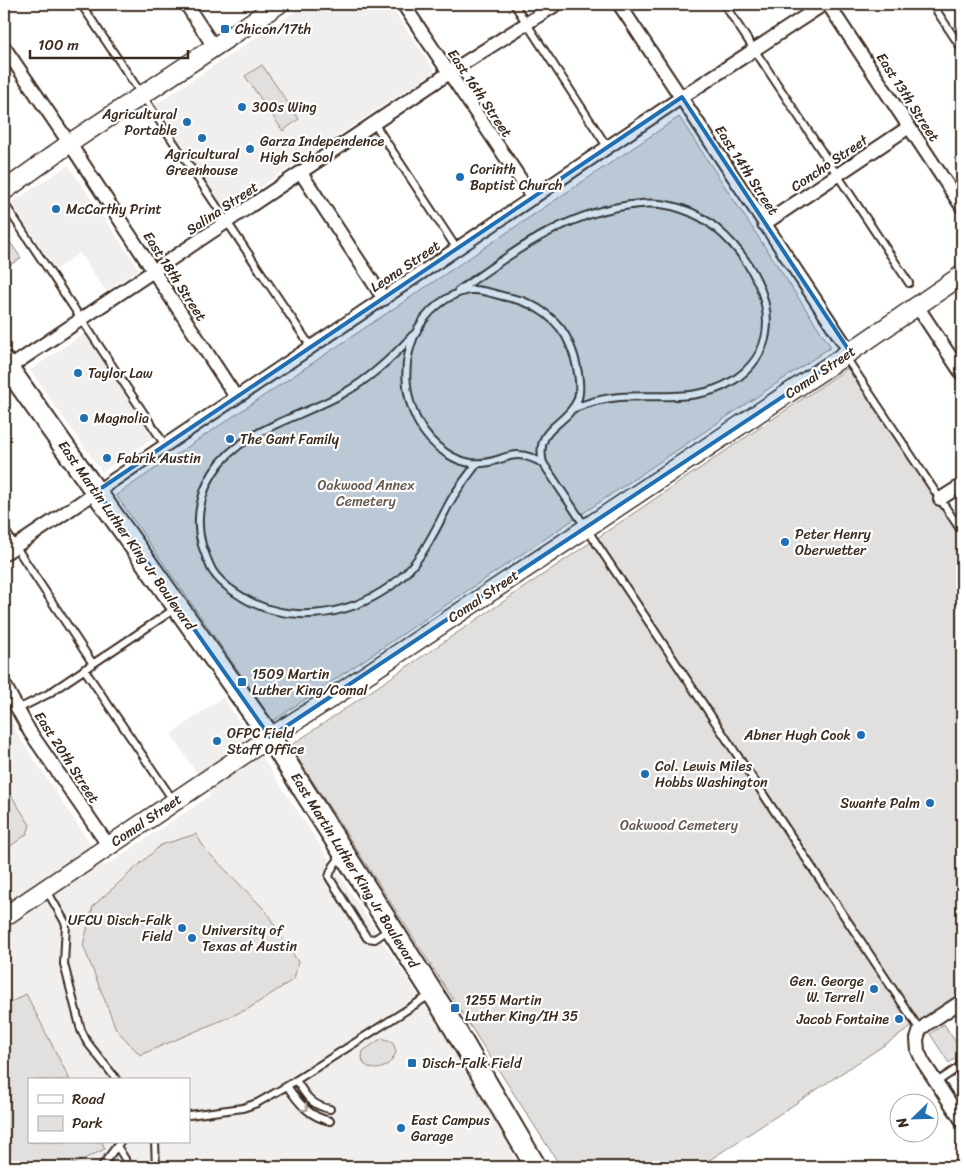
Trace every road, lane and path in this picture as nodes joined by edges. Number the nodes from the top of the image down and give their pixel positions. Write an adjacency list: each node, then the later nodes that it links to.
1 (81, 4): 17 (lane)
2 (186, 4): 12 (street)
3 (279, 4): 12 (street)
4 (403, 4): 16 (street, East 16th Street)
5 (514, 4): 11 (lane)
6 (556, 4): 11 (street, Salina Street)
7 (619, 4): 18 (street, East 14th Street)
8 (724, 4): 15 (lane)
9 (932, 4): 14 (lane)
10 (831, 5): 15 (street, Leona Street); 20 (street, East 13th Street)
11 (527, 24): 16 (street, Salina Street); 22 (lane)
12 (214, 46): 17 (street)
13 (4, 47): 21 (street, East 18th Street)
14 (962, 49)
15 (754, 50): 18 (street, Leona Street); 24 (lane)
16 (449, 73): 19 (street, Salina Street); 26 (street, East 16th Street)
17 (142, 95): 21 (street); 29 (lane)
18 (682, 97): 22 (street, Leona Street); 30 (street, East 14th Street)
19 (374, 123): 23 (street, Salina Street); 31 (lane)
20 (909, 127): 24 (street, Concho Street); 28 (street, East 13th Street)
21 (70, 144): 25 (street); 32 (street, East 18th Street)
22 (608, 148): 26 (street, Leona Street)
23 (301, 173): 29 (street, Salina Street); 35 (street)
24 (837, 176): 30 (street, Concho Street); 34 (lane)
25 (4, 191)
26 (533, 198): 31 (street, Leona Street)
27 (4, 203): 38 (lane)
28 (962, 207)
29 (228, 222): 32 (street, Salina Street); 40 (lane)
30 (764, 224): 41 (street, East 14th Street)
31 (457, 250): 35 (street, Leona Street)
32 (154, 272): 38 (street, Salina Street); 44 (street, East 18th Street)
33 (962, 275): 37 (street, Comal Street)
34 (909, 283)
35 (384, 299): 40 (street, Leona Street)
36 (445, 300): 39 (lane); 45 (lane); 45 (lane)
37 (917, 306): 41 (street, Comal Street); 43 (street)
38 (82, 320): 42 (street, Salina Street); 46 (lane)
39 (416, 331): 48 (lane); 48 (lane)
40 (311, 347): 44 (street, Leona Street)
41 (847, 354): 51 (lane, East 14th Street); 52 (street, Comal Street)
42 (5, 367): 50 (main road, East Martin Luther King Jr Boulevard)
43 (962, 373)
44 (236, 397): 46 (street, Leona Street)
45 (572, 409): 47 (lane)
46 (165, 445): 50 (street, Leona Street)
47 (543, 463): 48 (lane); 52 (lane)
48 (476, 465)
49 (962, 484): 51 (street)
50 (97, 491): 55 (street, Leona Street); 57 (main road, East Martin Luther King Jr Boulevard)
51 (940, 499): 54 (lane, East 14th Street)
52 (586, 528): 62 (street, Comal Street); 69 (lane)
53 (4, 529): 55 (lane)
54 (962, 532)
55 (15, 546): 56 (street, Leona Street); 58 (lane)
56 (4, 554)
57 (177, 607): 58 (lane); 62 (main road, East Martin Luther King Jr Boulevard)
58 (93, 664): 59 (lane)
59 (84, 670): 61 (lane); 63 (lane)
60 (4, 684): 61 (street, East 20th Street)
61 (18, 709): 64 (street, East 20th Street)
62 (270, 737): 63 (street, Comal Street); 67 (main road, East Martin Luther King Jr Boulevard)
63 (173, 802): 64 (street, Comal Street)
64 (108, 845): 65 (street, Comal Street)
65 (46, 888): 66 (street, Comal Street); 71 (lane)
66 (4, 917)
67 (433, 993): 72 (lane); 81 (main road, East Martin Luther King Jr Boulevard)
68 (962, 1001): 69 (street)
69 (919, 1035): 73 (street)
70 (962, 1065): 73 (lane)
71 (115, 1078)
72 (296, 1080): 74 (lane); 75 (lane)
73 (937, 1082): 78 (street)
74 (287, 1086): 76 (lane); 77 (lane, one-way to 77)
75 (330, 1109)
76 (190, 1115)
77 (330, 1121)
78 (962, 1121)
79 (118, 1144): 82 (lane); 83 (lane)
80 (155, 1144): 84 (lane)
81 (532, 1163)
82 (101, 1167)
83 (127, 1167)
84 (156, 1167)

